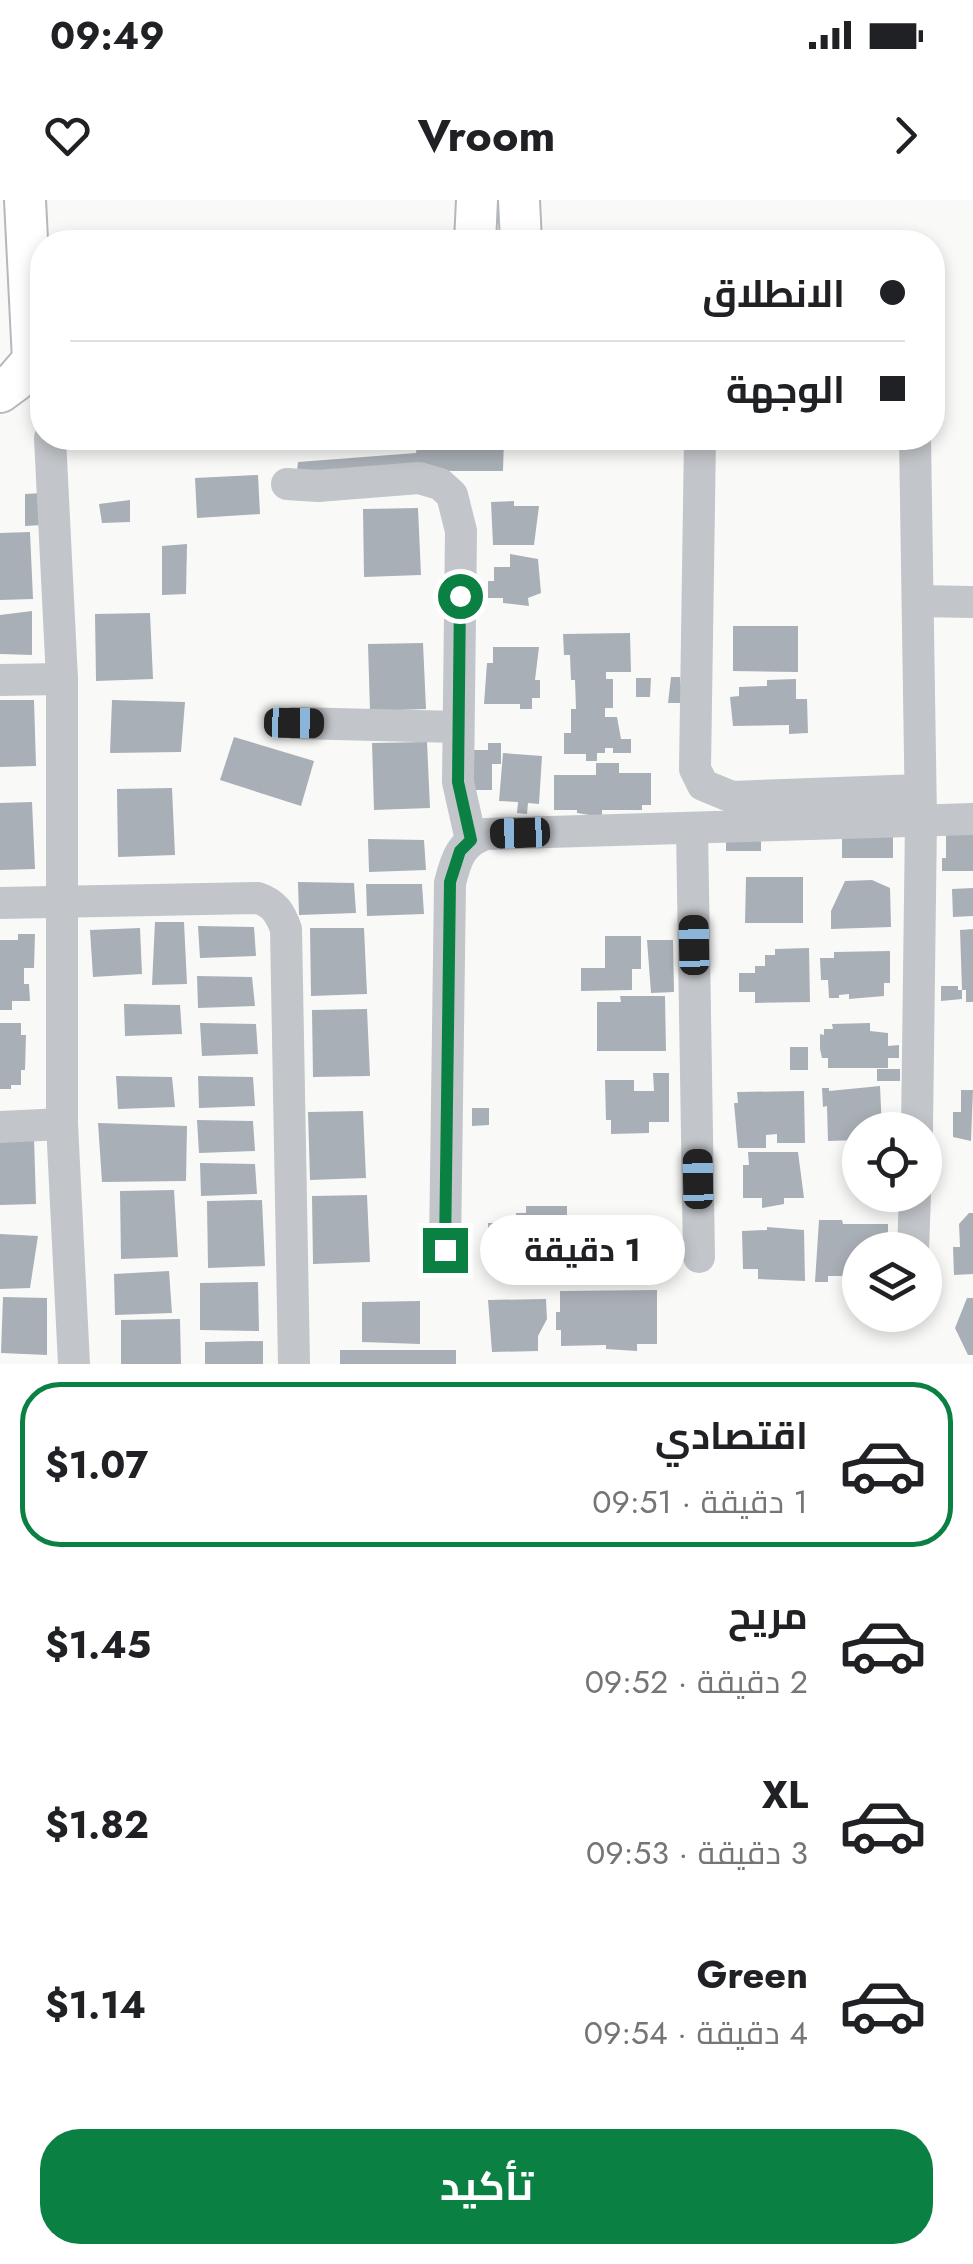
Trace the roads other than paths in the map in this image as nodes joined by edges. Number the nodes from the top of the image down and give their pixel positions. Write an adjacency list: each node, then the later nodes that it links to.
1 (25, 200): 6 (main road)
2 (477, 200): 4 (main road)
3 (519, 200): 5 (main road)
4 (476, 230)
5 (520, 230)
6 (30, 268)
7 (30, 378): 8 (main road)
8 (0, 392)
9 (51, 450): 16 (street)
10 (700, 450): 19 (street)
11 (915, 450): 13 (street)
12 (287, 484): 18 (street)
13 (918, 600): 14 (street); 19 (street)
14 (973, 602)
15 (0, 680): 16 (street)
16 (62, 680): 23 (street)
17 (294, 723): 18 (street)
18 (458, 727): 22 (street)
19 (920, 805): 20 (street); 21 (street); 25 (street)
20 (973, 819)
21 (692, 828): 22 (street); 29 (street)
22 (471, 840): 28 (street)
23 (61, 900): 24 (street); 26 (street); 31 (street)
24 (0, 903)
25 (917, 1112)
26 (62, 1124): 27 (street); 30 (street)
27 (0, 1126)
28 (445, 1250)
29 (699, 1256)
30 (74, 1364)
31 (294, 1364)

